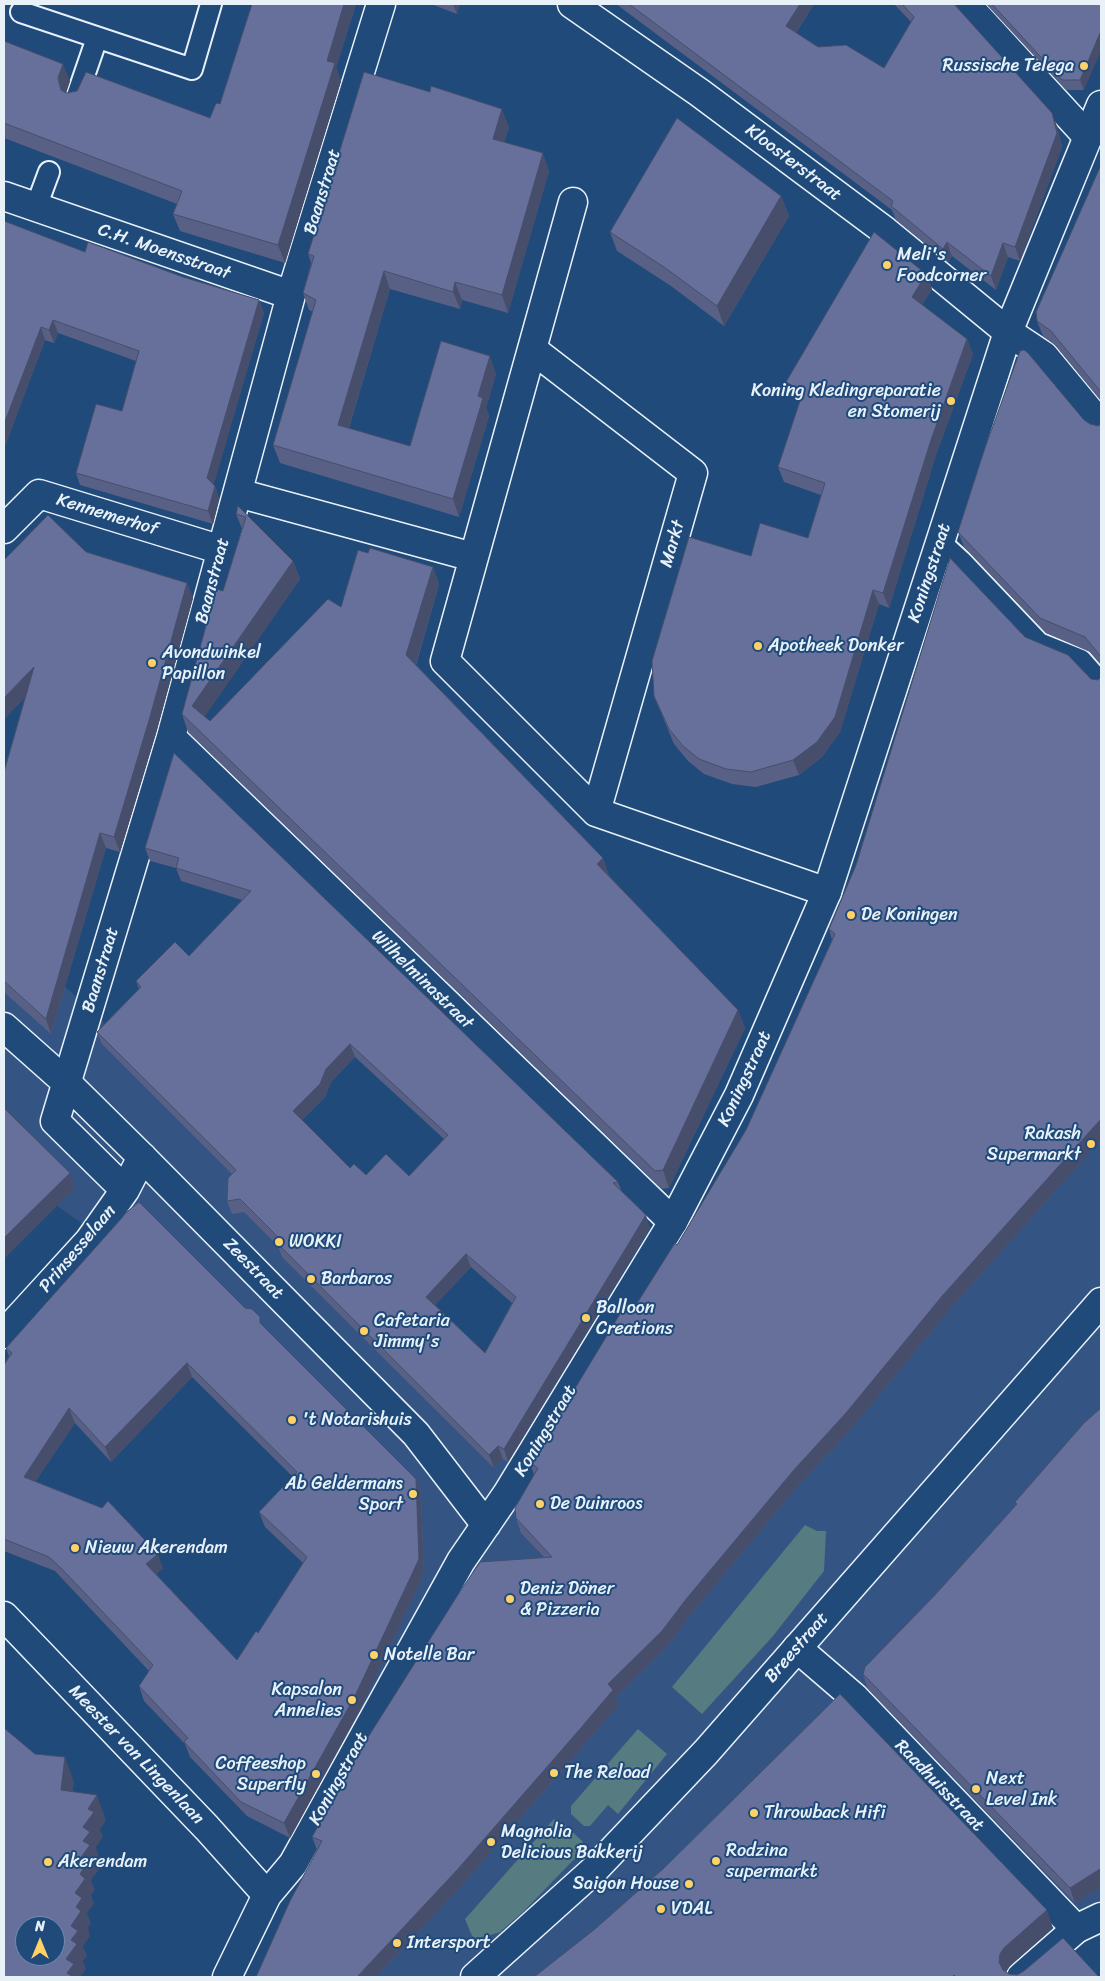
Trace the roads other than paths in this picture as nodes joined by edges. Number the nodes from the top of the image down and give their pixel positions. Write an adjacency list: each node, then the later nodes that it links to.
1 (211, 4): 6 (lane)
2 (381, 4): 14 (street, Baanstraat)
3 (572, 4): 15 (street, Kloosterstraat)
4 (966, 4): 9 (street)
5 (21, 12): 6 (lane)
6 (96, 38): 7 (lane)
7 (76, 99)
8 (1101, 105): 9 (street, Koningstraat)
9 (1088, 137): 15 (street, Koningstraat)
10 (49, 172): 13 (lane)
11 (4, 196): 13 (street, C.H. Moensstraat)
12 (573, 202): 16 (street)
13 (36, 207): 14 (street, C.H. Moensstraat)
14 (291, 295): 18 (street, Baanstraat)
15 (1008, 332): 17 (street, Kloosterstraat); 20 (street, Koningstraat)
16 (532, 349): 22 (street); 25 (street, Markt)
17 (1101, 425)
18 (238, 493): 21 (street, Baanstraat); 22 (street)
19 (4, 527): 21 (street, Kennemerhof)
20 (940, 542): 23 (lane); 26 (street, Koningstraat)
21 (222, 550): 24 (street, Baanstraat)
22 (473, 557): 25 (street)
23 (1101, 683)
24 (171, 737): 28 (street, Baanstraat); 31 (street, Wilhelminastraat)
25 (596, 812): 26 (street)
26 (827, 892): 31 (street, Koningstraat)
27 (4, 1027): 28 (street, Zeestraat)
28 (67, 1083): 29 (street, Zeestraat); 30 (street, Baanstraat)
29 (142, 1157): 30 (street, Prinsesselaan); 34 (street, Zeestraat)
30 (125, 1190): 33 (street, Prinsesselaan)
31 (673, 1222): 34 (street, Koningstraat)
32 (1101, 1302): 36 (street, Breestraat)
33 (4, 1334)
34 (486, 1525): 37 (street, Koningstraat)
35 (4, 1616): 37 (street, Meester van Lingenlaan)
36 (797, 1648): 39 (street, Raadhuisstraat); 41 (street, Breestraat)
37 (267, 1895): 40 (street, Koningstraat)
38 (1101, 1916): 39 (street)
39 (1076, 1929): 42 (street)
40 (227, 1977)
41 (475, 1977)
42 (1021, 1977)

